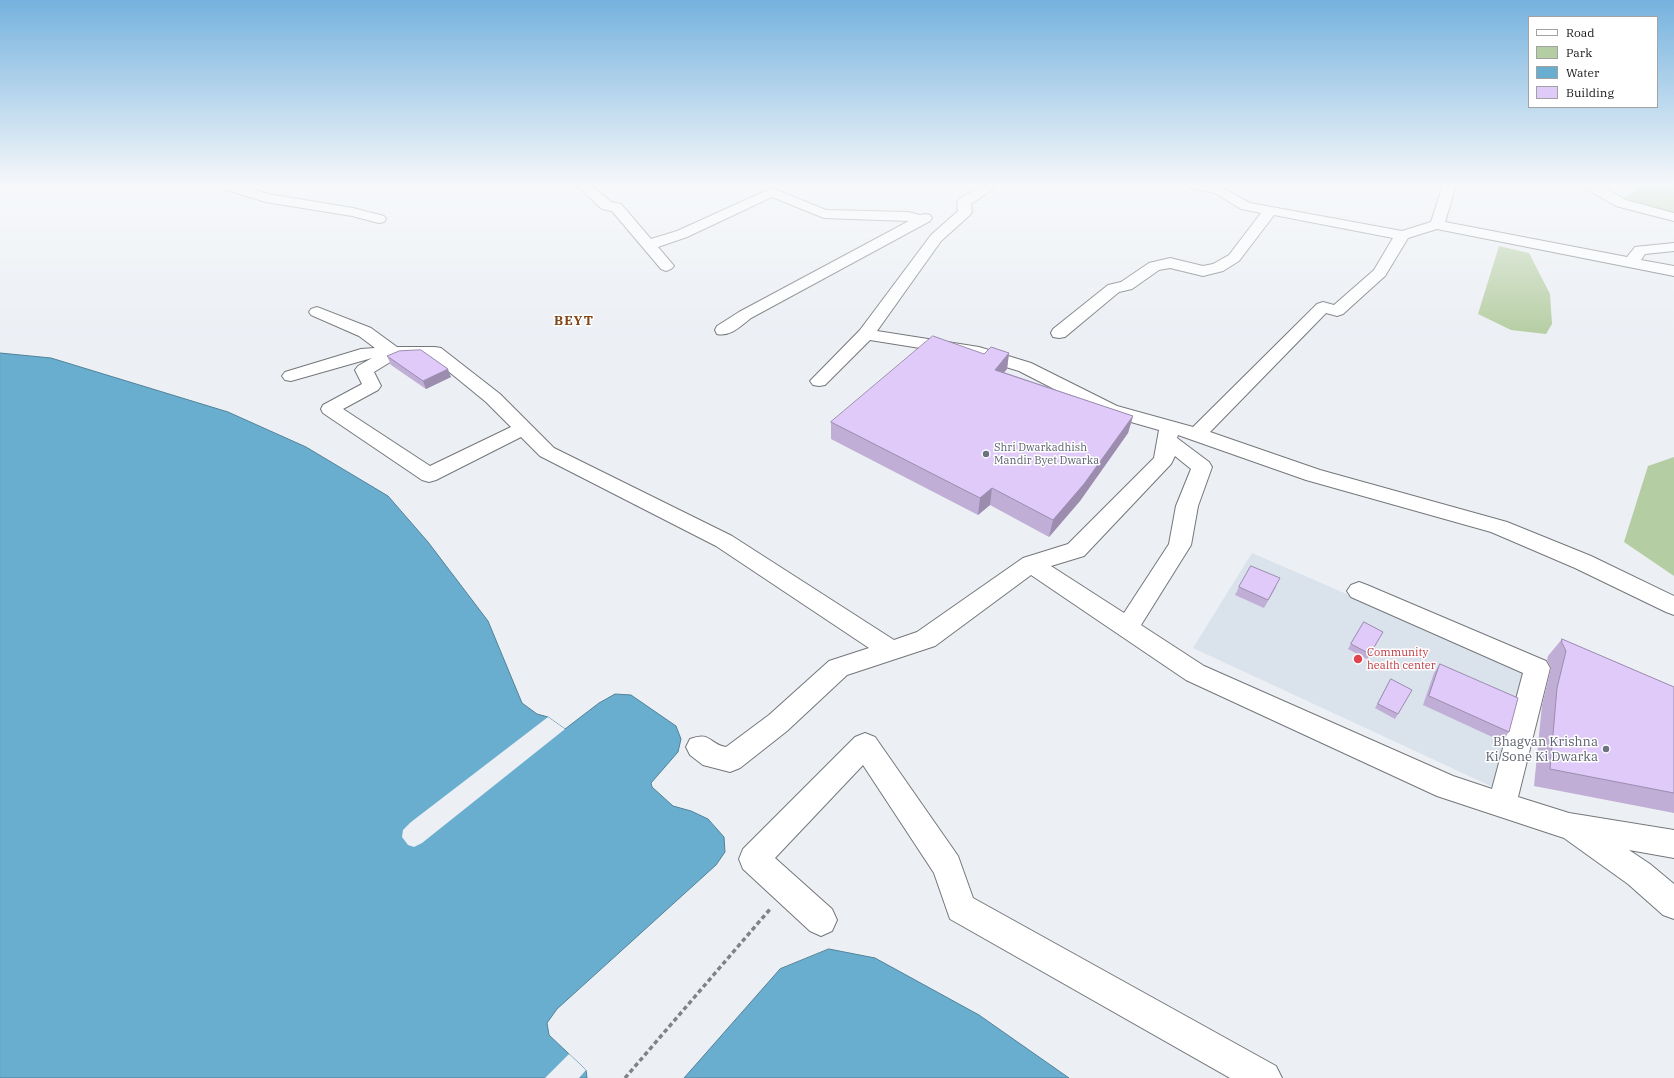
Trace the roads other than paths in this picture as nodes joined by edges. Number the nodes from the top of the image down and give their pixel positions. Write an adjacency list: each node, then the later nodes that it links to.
1 (640, 235): 8 (street)
2 (678, 235): 8 (street)
3 (893, 235): 14 (street)
4 (939, 235): 16 (street)
5 (1251, 235): 15 (street)
6 (1402, 235): 22 (street)
7 (1490, 235): 10 (street)
8 (648, 245): 11 (street)
9 (1674, 247): 10 (street)
10 (1631, 263): 12 (street)
11 (666, 266)
12 (1674, 271)
13 (317, 312): 17 (street)
14 (724, 330)
15 (1059, 333)
16 (866, 334): 19 (street); 21 (street)
17 (394, 353): 18 (street); 20 (street); 20 (street)
18 (291, 376)
19 (819, 382)
20 (523, 428): 27 (street)
21 (1168, 434): 22 (street); 23 (street); 26 (street)
22 (1197, 434): 25 (street)
23 (1031, 564): 26 (street); 27 (street)
24 (1359, 591): 29 (street)
25 (1674, 606)
26 (1127, 628): 29 (street)
27 (892, 651): 28 (street)
28 (700, 747)
29 (1502, 804): 30 (street)
30 (1569, 826): 31 (street); 32 (street)
31 (1674, 844)
32 (1674, 904)
33 (821, 920): 34 (street)
34 (1264, 1078)

